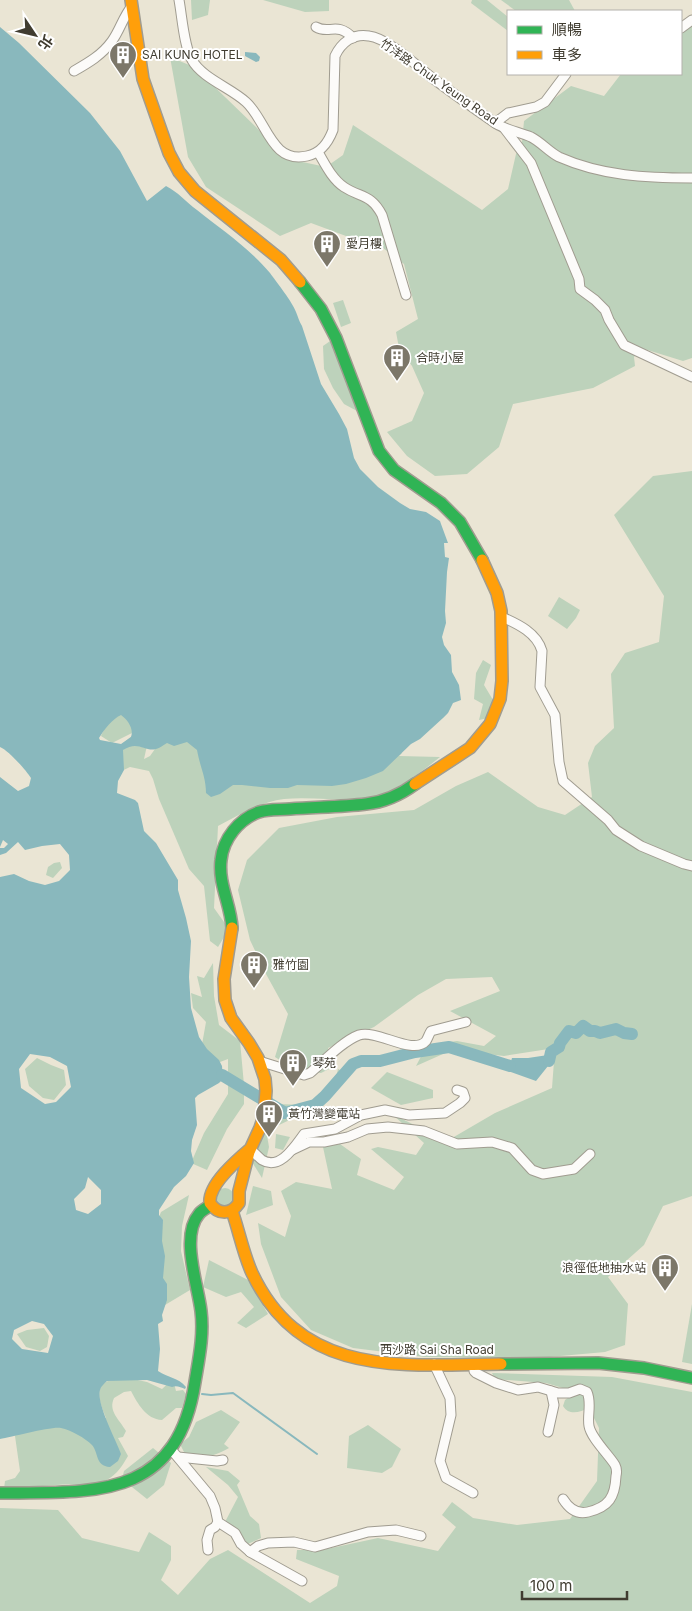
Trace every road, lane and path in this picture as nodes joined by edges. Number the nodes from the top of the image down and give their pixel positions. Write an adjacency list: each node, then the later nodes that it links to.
1 (180, 0): 9 (street)
2 (132, 3): 5 (street); 13 (main road)
3 (316, 27): 4 (street)
4 (353, 38): 7 (street, 竹洋路 Chuk Yeung Road); 9 (street)
5 (74, 71)
6 (565, 75): 7 (street)
7 (495, 123): 8 (street, 竹洋路 Chuk Yeung Road)
8 (504, 128): 10 (street, 竹洋路 Chuk Yeung Road); 12 (street)
9 (318, 152): 11 (street)
10 (692, 178)
11 (406, 295)
12 (692, 376)
13 (502, 617): 14 (street); 16 (main road)
14 (692, 866)
15 (466, 1022): 16 (street)
16 (259, 1061): 18 (main road)
17 (457, 1090): 19 (street)
18 (250, 1149): 19 (street); 21 (main road); 22 (main road)
19 (292, 1150): 20 (street)
20 (590, 1154)
21 (216, 1184): 22 (main road); 23 (main road)
22 (239, 1192): 24 (main road)
23 (211, 1205): 24 (main road); 30 (main road)
24 (232, 1211): 25 (main road, 西沙路 Sai Sha Road)
25 (434, 1364): 26 (main road, 西沙路 Sai Sha Road); 34 (street)
26 (474, 1364): 27 (main road, 西沙路 Sai Sha Road); 28 (street)
27 (692, 1378)
28 (551, 1391): 29 (street); 35 (street)
29 (548, 1432)
30 (170, 1448): 31 (street); 33 (main road)
31 (178, 1457): 32 (street); 36 (street)
32 (223, 1460)
33 (0, 1493)
34 (473, 1493)
35 (563, 1499)
36 (218, 1522): 38 (street); 39 (street)
37 (421, 1536): 39 (street)
38 (208, 1550)
39 (250, 1552): 40 (street)
40 (302, 1581)

